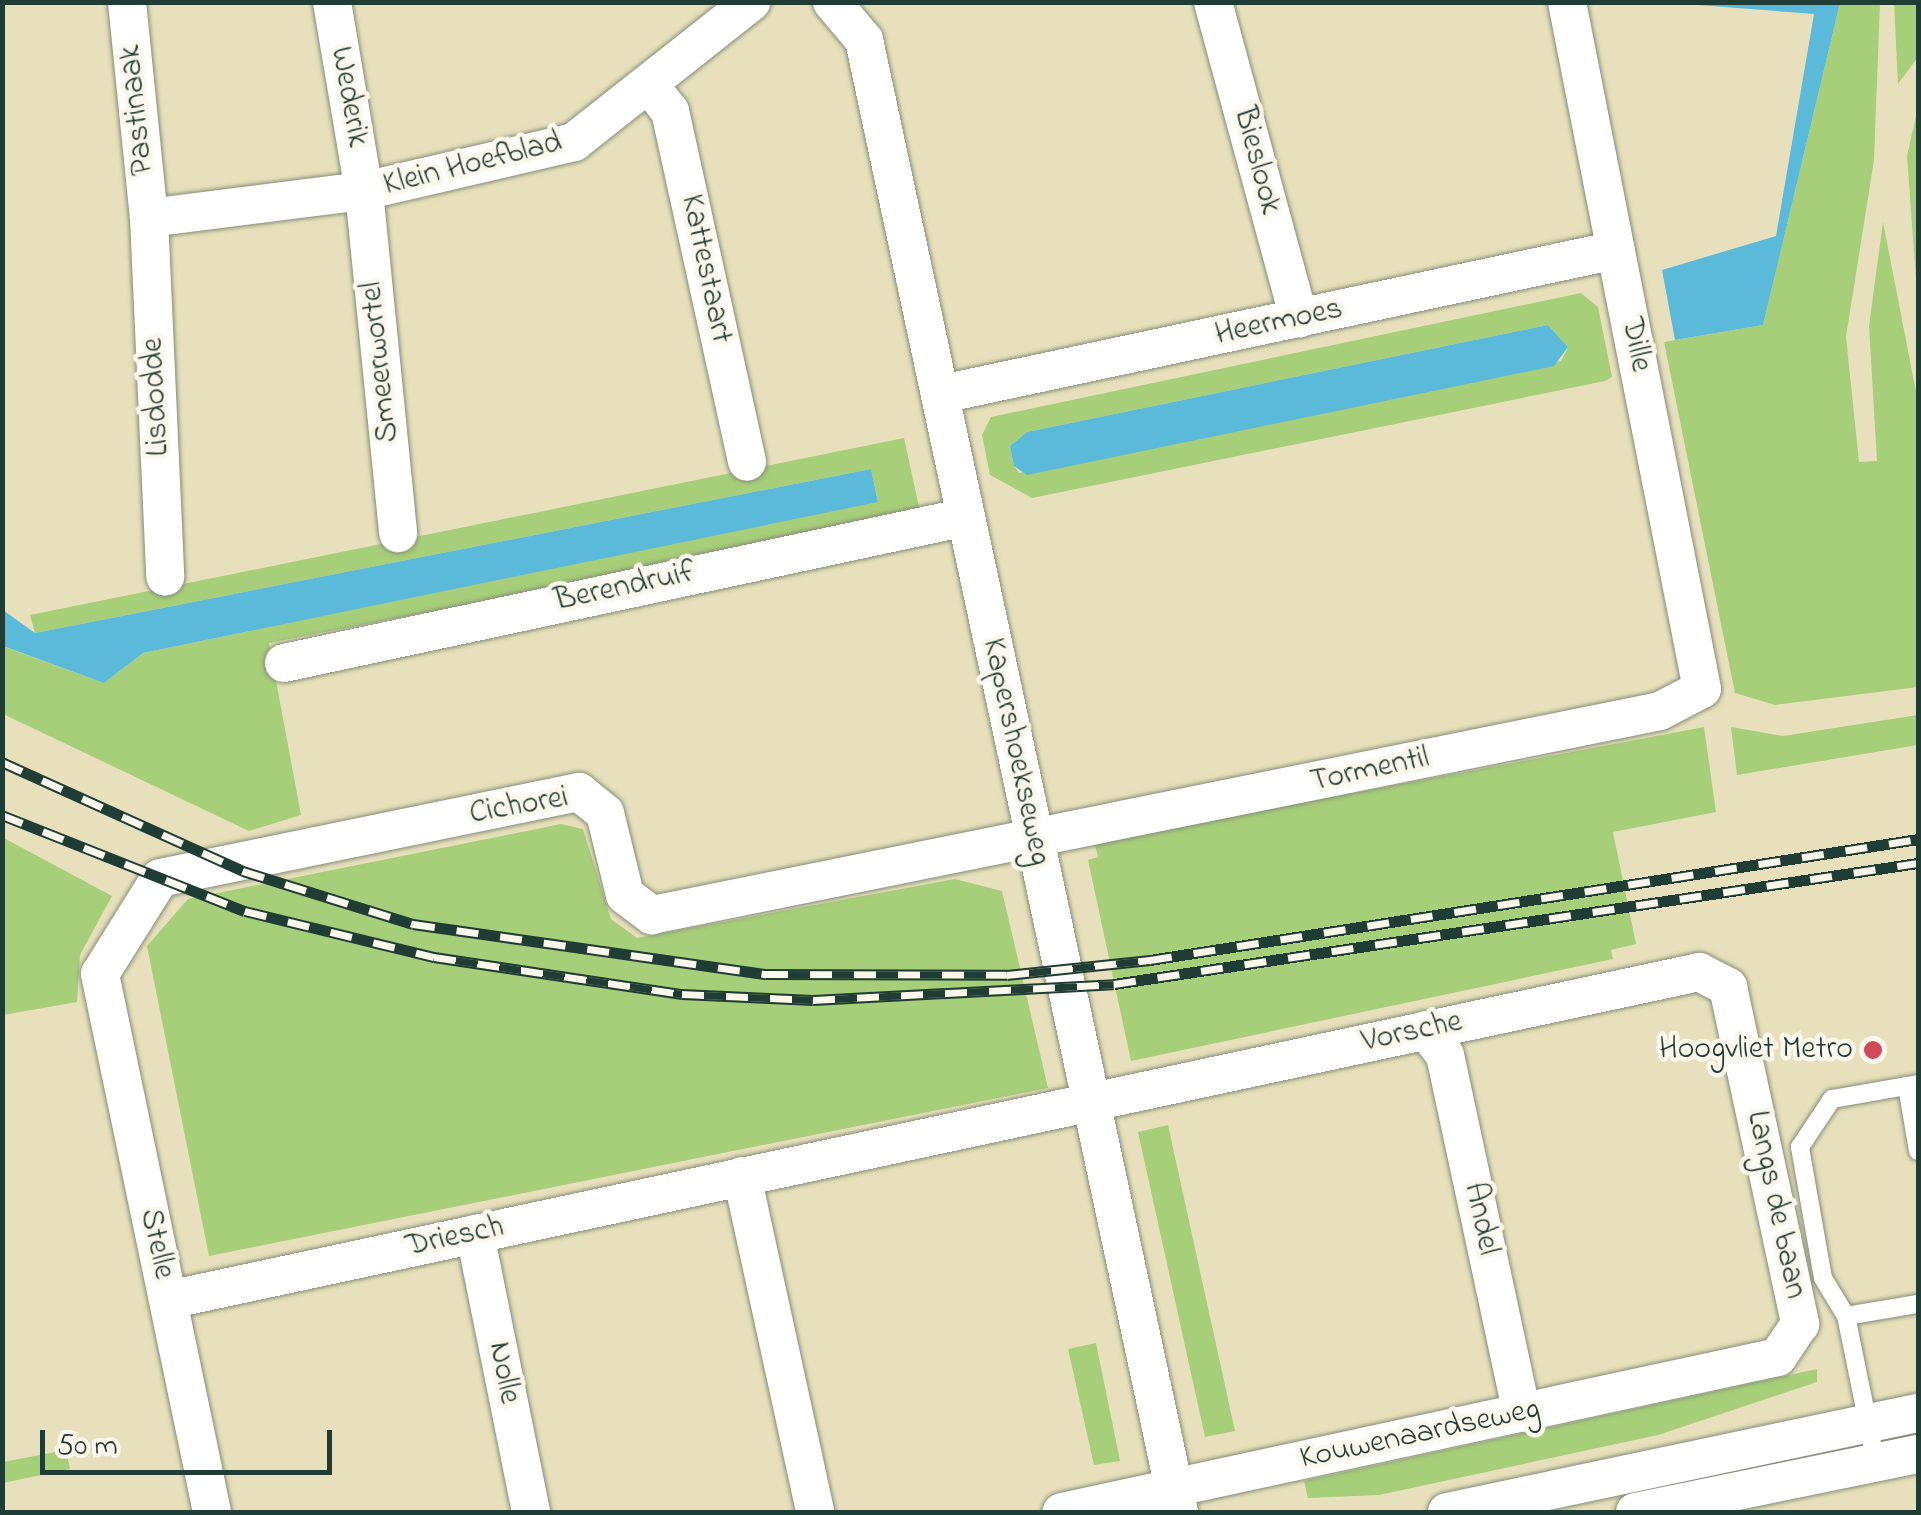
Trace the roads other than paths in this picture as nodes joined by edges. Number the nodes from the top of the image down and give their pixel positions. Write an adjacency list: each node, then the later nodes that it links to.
1 (127, 2): 9 (street, Pastinaak)
2 (332, 2): 8 (street, Wederik)
3 (751, 2): 7 (street, Klein Hoefblad)
4 (832, 2): 12 (street, Kapershoekseweg)
5 (1212, 2): 11 (street, Bieslook)
6 (1566, 2): 10 (street, Dille)
7 (648, 84): 8 (street, Klein Hoefblad); 13 (street, Kattestaart)
8 (364, 192): 9 (street, Klein Hoefblad); 15 (street, Smeerwortel)
9 (149, 218): 16 (street, Lisdodde)
10 (1616, 250): 11 (street, Heermoes); 18 (street, Dille)
11 (1298, 319): 12 (street, Heermoes)
12 (942, 394): 14 (street, Kapershoekseweg)
13 (747, 462)
14 (966, 517): 17 (street, Berendruif); 19 (street, Kapershoekseweg)
15 (398, 533)
16 (165, 577)
17 (284, 663)
18 (1702, 688): 19 (street, Tormentil)
19 (1033, 841): 20 (street, Cichorei); 24 (street, Kapershoekseweg)
20 (100, 974): 28 (street, Stelle)
21 (1728, 987): 22 (street, Vorsche); 31 (street, Langs de baan)
22 (1426, 1030): 24 (street, Vorsche); 32 (street, Andel)
23 (1913, 1086): 25 (lane); 30 (lane, Langs de baan)
24 (1090, 1100): 26 (street, Driesch); 37 (street, Kapershoekseweg)
25 (1918, 1151)
26 (742, 1176): 27 (street, Driesch); 40 (street)
27 (475, 1234): 28 (street, Driesch); 39 (street, Nolle)
28 (168, 1300): 38 (street, Stelle)
29 (1918, 1304): 30 (lane)
30 (1846, 1316): 34 (lane, Langs de baan)
31 (1778, 1357): 32 (street, Kouwenaardseweg)
32 (1522, 1413): 37 (street, Kouwenaardseweg)
33 (1918, 1413): 34 (street)
34 (1868, 1424): 36 (lane); 42 (street)
35 (1918, 1454): 36 (street)
36 (1876, 1463): 43 (street)
37 (1176, 1499): 41 (street, Kouwenaardseweg)
38 (212, 1512)
39 (531, 1512)
40 (815, 1512)
41 (1062, 1512)
42 (1447, 1512)
43 (1635, 1512)

